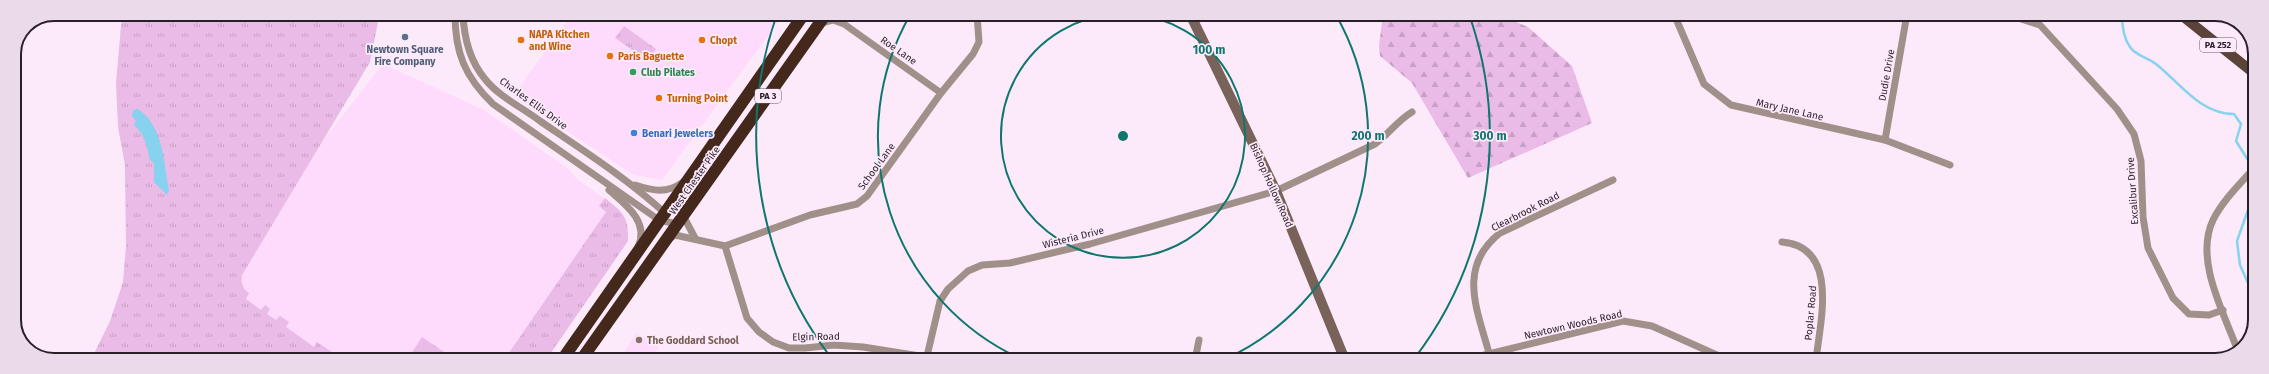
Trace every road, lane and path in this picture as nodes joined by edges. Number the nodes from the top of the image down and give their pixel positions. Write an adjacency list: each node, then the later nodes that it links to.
1 (455, 21): 22 (street, Charles Ellis Drive)
2 (463, 21): 25 (street, Charles Ellis Drive)
3 (797, 21): 21 (highway, West Chester Pike / PA 3)
4 (820, 21): 14 (highway, West Chester Pike / PA 3)
5 (829, 21): 14 (street, Roe Lane)
6 (836, 21): 15 (street, Roe Lane)
7 (842, 21): 15 (street, Roe Lane)
8 (978, 21): 17 (street, School Lane)
9 (1193, 21): 26 (street, Bishop Hollow Road)
10 (1677, 21): 19 (street, Mary Jane Lane)
11 (1906, 21): 19 (street, Dudie Drive)
12 (2027, 21): 35 (street, Excalibur Drive)
13 (2189, 21): 16 (main road, PA 252)
14 (818, 24): 27 (highway, West Chester Pike / PA 3)
15 (844, 24): 17 (street, Roe Lane)
16 (2248, 68)
17 (941, 93): 33 (street, School Lane)
18 (1412, 112): 26 (street, Wisteria Drive)
19 (1885, 140): 20 (street, Mary Jane Lane)
20 (1950, 165)
21 (693, 170): 25 (street, Charles Ellis Drive); 28 (highway, West Chester Pike / PA 3)
22 (592, 173): 28 (street, Charles Ellis Drive); 34 (street, Charles Ellis Drive)
23 (2248, 175): 35 (street)
24 (1613, 180): 44 (street, Clearbrook Road)
25 (629, 183): 28 (street, Charles Ellis Drive)
26 (1276, 191): 41 (street, Wisteria Drive); 43 (street, Bishop Hollow Road)
27 (684, 214): 29 (highway, West Chester Pike / PA 3); 30 (street)
28 (662, 216): 29 (street, Charles Ellis Drive); 34 (highway, West Chester Pike / PA 3)
29 (677, 224): 31 (highway, West Chester Pike / PA 3)
30 (695, 238): 31 (street, School Lane); 33 (street, School Lane)
31 (666, 241): 39 (highway, West Chester Pike / PA 3)
32 (1782, 242): 46 (street, Poplar Road)
33 (726, 246): 40 (street, Elgin Road)
34 (635, 253): 38 (highway, West Chester Pike / PA 3)
35 (2223, 310): 37 (street)
36 (1199, 340): 42 (street)
37 (2236, 346)
38 (567, 353)
39 (586, 353)
40 (906, 353)
41 (928, 353)
42 (1196, 353)
43 (1342, 353)
44 (1489, 353): 45 (street, Newtown Woods Road)
45 (1712, 353)
46 (1817, 353)

